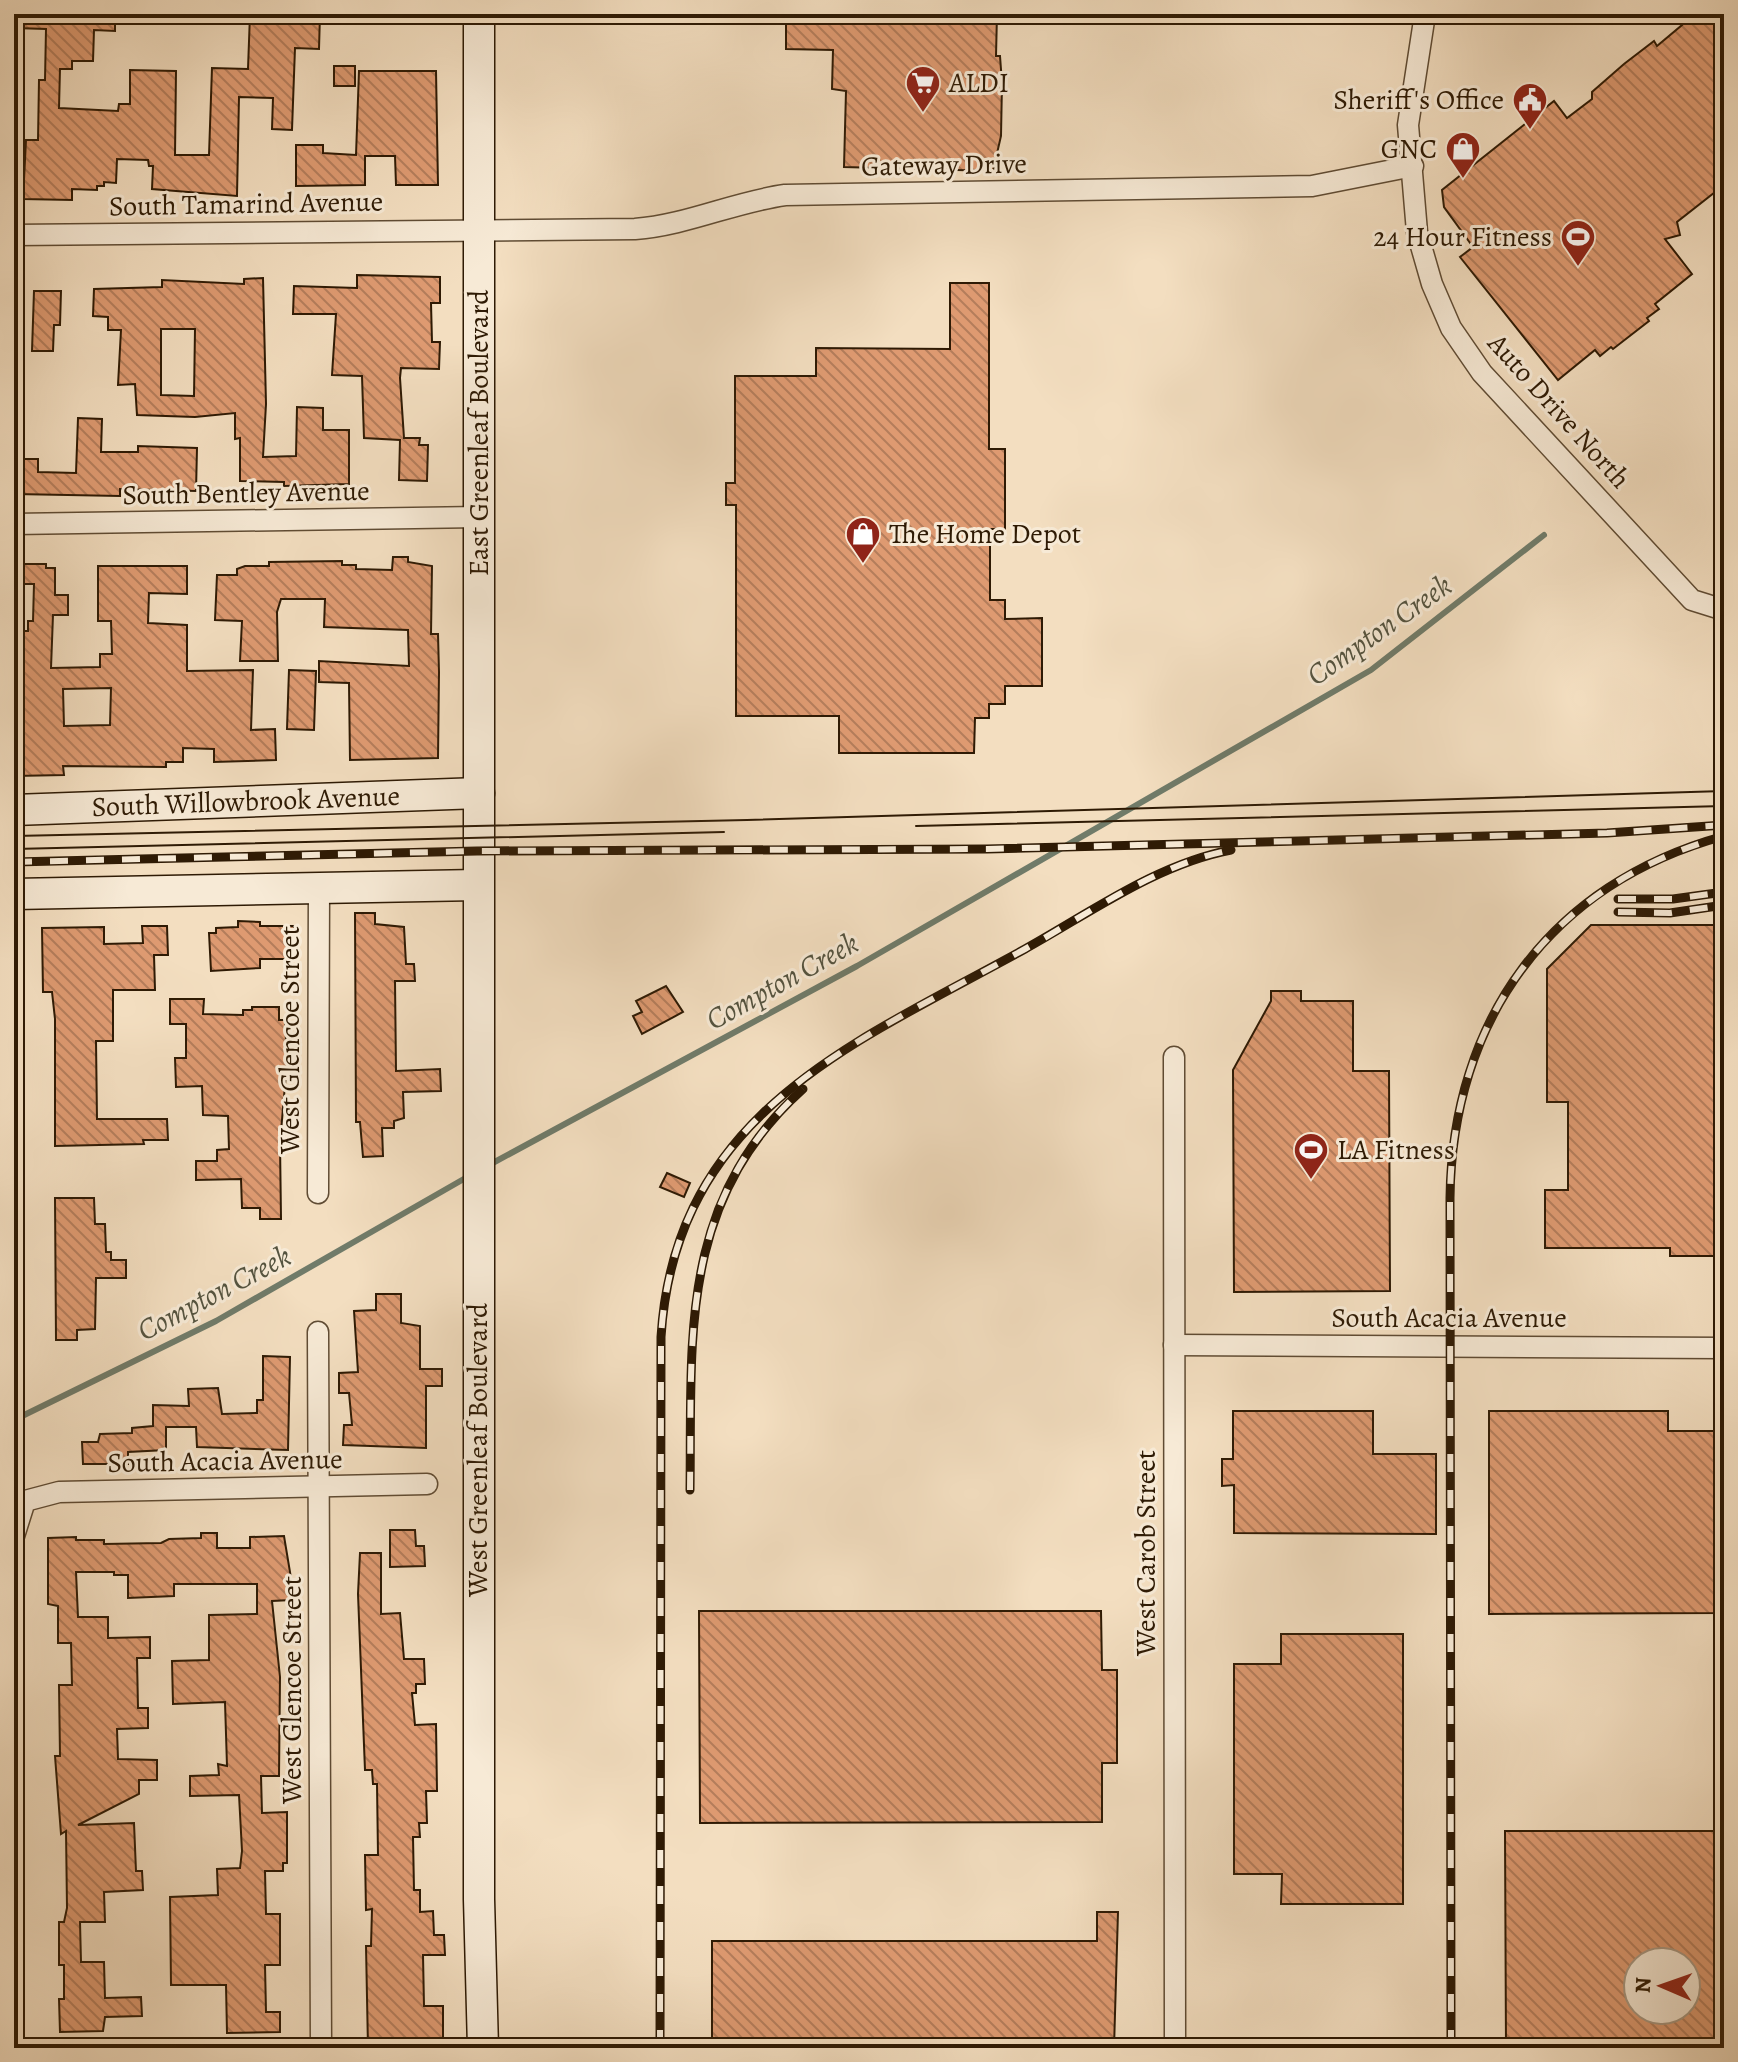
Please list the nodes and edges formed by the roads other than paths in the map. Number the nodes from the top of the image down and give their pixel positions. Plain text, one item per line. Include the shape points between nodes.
1 (479, 14) edge
2 (1425, 14) edge
3 (1413, 166) junction
4 (478, 228) junction
5 (14, 235) edge
6 (479, 517) junction
7 (14, 524) edge
8 (1724, 610) edge
9 (479, 793) junction
10 (14, 810) edge
11 (477, 851) joint
12 (477, 885) junction
13 (319, 888) junction
14 (14, 894) edge
15 (1174, 1057) dead end
16 (318, 1193) dead end
17 (318, 1332) dead end
18 (1174, 1345) junction
19 (1724, 1348) edge
20 (427, 1484) dead end
21 (320, 1488) junction
22 (14, 1536) edge
23 (321, 2048) edge
24 (483, 2048) edge
25 (1175, 2048) edge

1 - 4 street, East Greenleaf Boulevard
2 - 3 street, Auto Drive North via 1408,125
3 - 4 street, Gateway Drive via 1312,186 785,195 747,200 663,227
3 - 8 street, Auto Drive North via 1417,232 1432,284 1451,328 1482,373 1692,600
4 - 5 street, South Tamarind Avenue
4 - 6 street, East Greenleaf Boulevard
6 - 7 street, South Bentley Avenue
6 - 9 street, East Greenleaf Boulevard
9 - 10 street, South Willowbrook Avenue
9 - 11 street, East Greenleaf Boulevard
11 - 12 street, West Greenleaf Boulevard
12 - 13 street
12 - 24 street, West Greenleaf Boulevard
13 - 14 street
13 - 16 street, West Glencoe Street
15 - 18 street, West Carob Street
17 - 21 street, West Glencoe Street
18 - 19 street, South Acacia Avenue
18 - 25 street, West Carob Street
20 - 21 street, South Acacia Avenue
21 - 22 street, South Acacia Avenue via 59,1492 25,1501
21 - 23 street, West Glencoe Street

